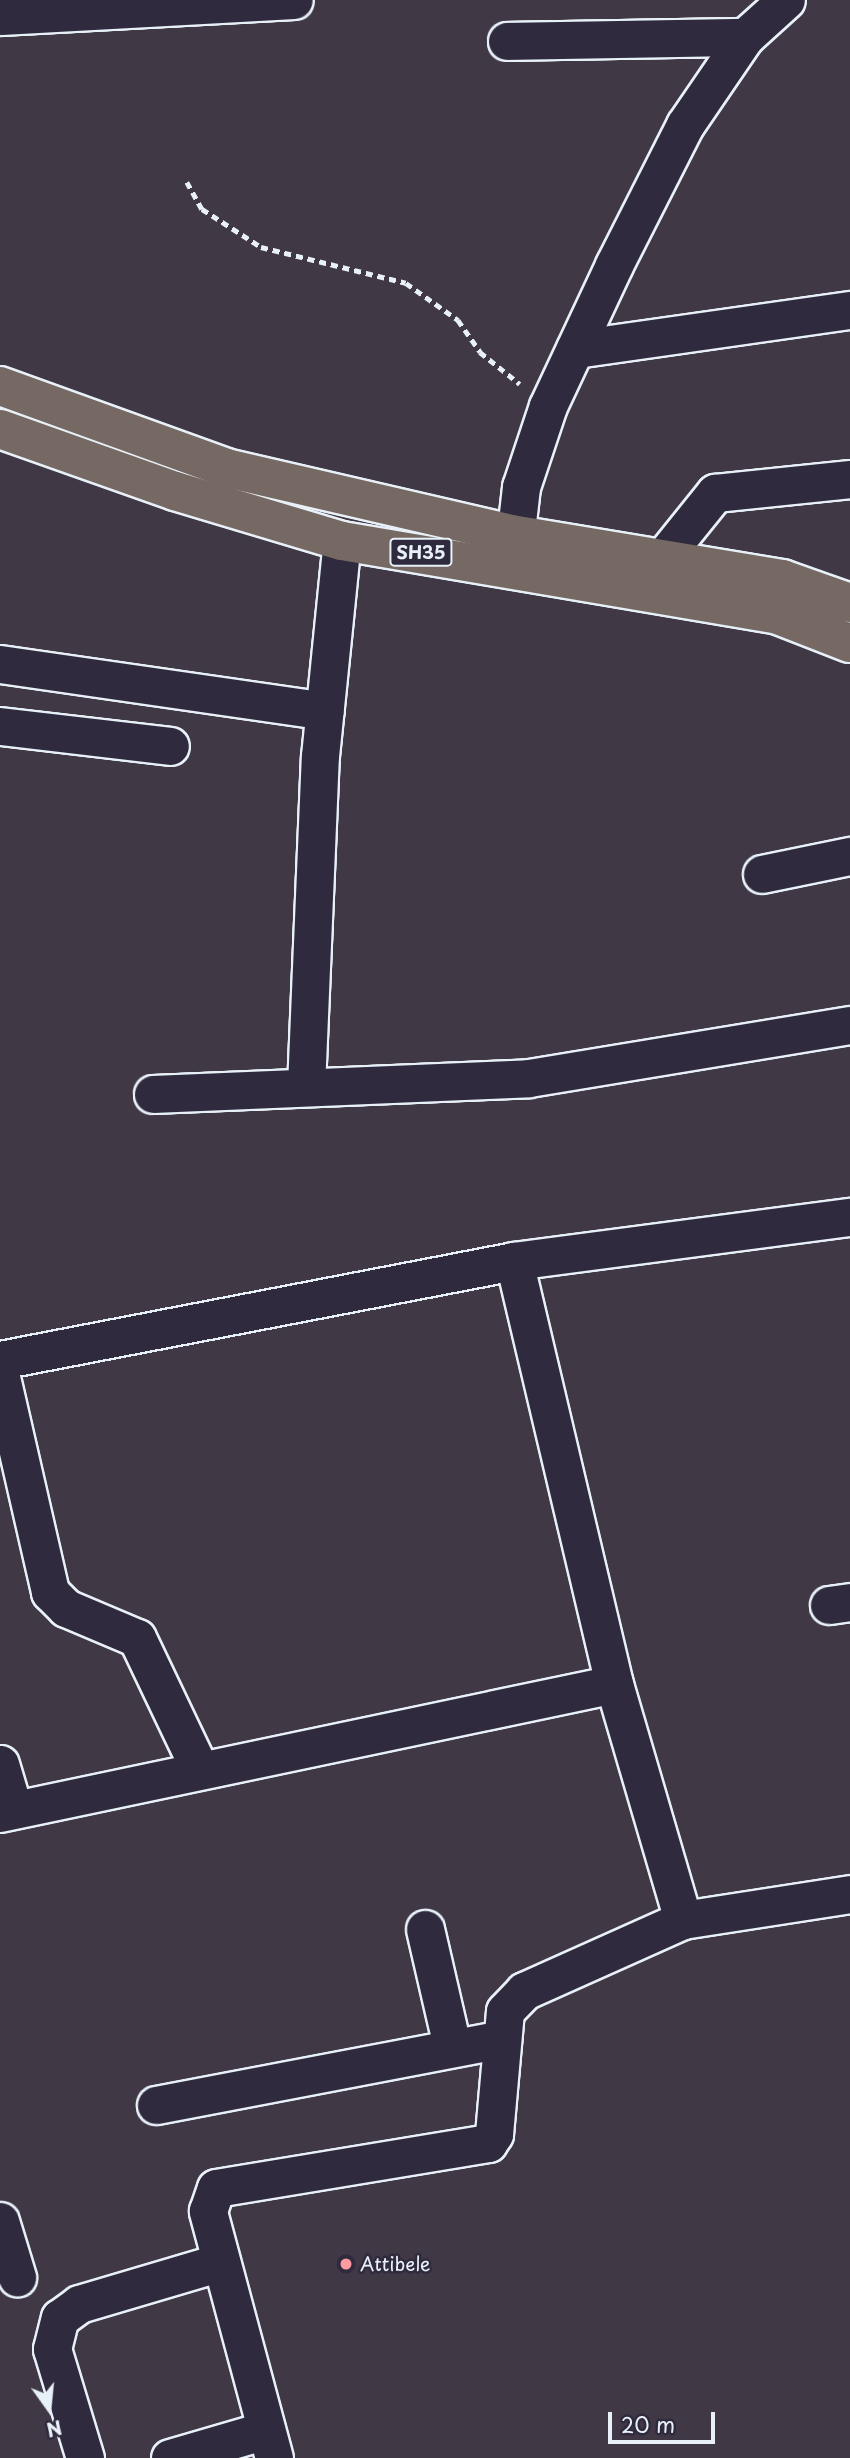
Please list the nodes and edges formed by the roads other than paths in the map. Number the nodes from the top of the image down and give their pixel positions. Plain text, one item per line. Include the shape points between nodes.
1 (294, 0) edge
2 (786, 0) edge
3 (0, 16) edge
4 (745, 37) junction
5 (507, 41) dead end
6 (850, 310) edge
7 (575, 349) junction
8 (0, 386) edge
9 (0, 429) edge
10 (850, 480) edge
11 (342, 541) junction
12 (511, 552) junction
13 (666, 555) junction
14 (850, 603) edge
15 (850, 643) edge
16 (0, 664) edge
17 (325, 711) junction
18 (0, 726) edge
19 (170, 746) dead end
20 (850, 856) edge
21 (762, 874) dead end
22 (850, 1025) edge
23 (306, 1087) junction
24 (153, 1094) dead end
25 (850, 1217) edge
26 (514, 1261) junction
27 (0, 1360) edge
28 (0, 1373) edge
29 (614, 1684) junction
30 (0, 1764) edge
31 (199, 1768) junction
32 (6, 1811) edge
33 (850, 1894) edge
34 (683, 1920) junction
35 (425, 1930) dead end
36 (502, 2039) junction
37 (452, 2046) junction
38 (156, 2105) dead end
39 (0, 2221) edge
40 (221, 2262) junction
41 (17, 2277) dead end
42 (270, 2444) edge
43 (85, 2458) edge
44 (170, 2458) edge

1 - 3 street
2 - 4 street
4 - 5 street
4 - 7 street via 685,125
6 - 7 street
7 - 12 street via 548,406
8 - 12 main road, SH35 via 226,468
9 - 11 main road, SH35 via 175,491
10 - 13 street via 715,492
11 - 12 main road, SH35
11 - 17 street
12 - 13 main road, SH35
12 - 15 main road, SH35 via 778,615
13 - 14 main road, SH35 via 782,579
16 - 17 street
17 - 23 street
18 - 19 street
20 - 21 street
22 - 23 street via 597,1071
23 - 24 street
25 - 26 street
26 - 27 street
26 - 29 street
28 - 31 street via 50,1592 66,1608 137,1638
29 - 31 street
29 - 34 street
30 - 32 street
31 - 32 street
33 - 34 street
34 - 36 street via 524,1991 505,2011
35 - 37 street
36 - 37 street
36 - 40 street via 488,2143 216,2188 208,2211
37 - 38 street
39 - 41 street
40 - 42 street
40 - 43 street via 79,2304 60,2318 52,2349
42 - 44 street

